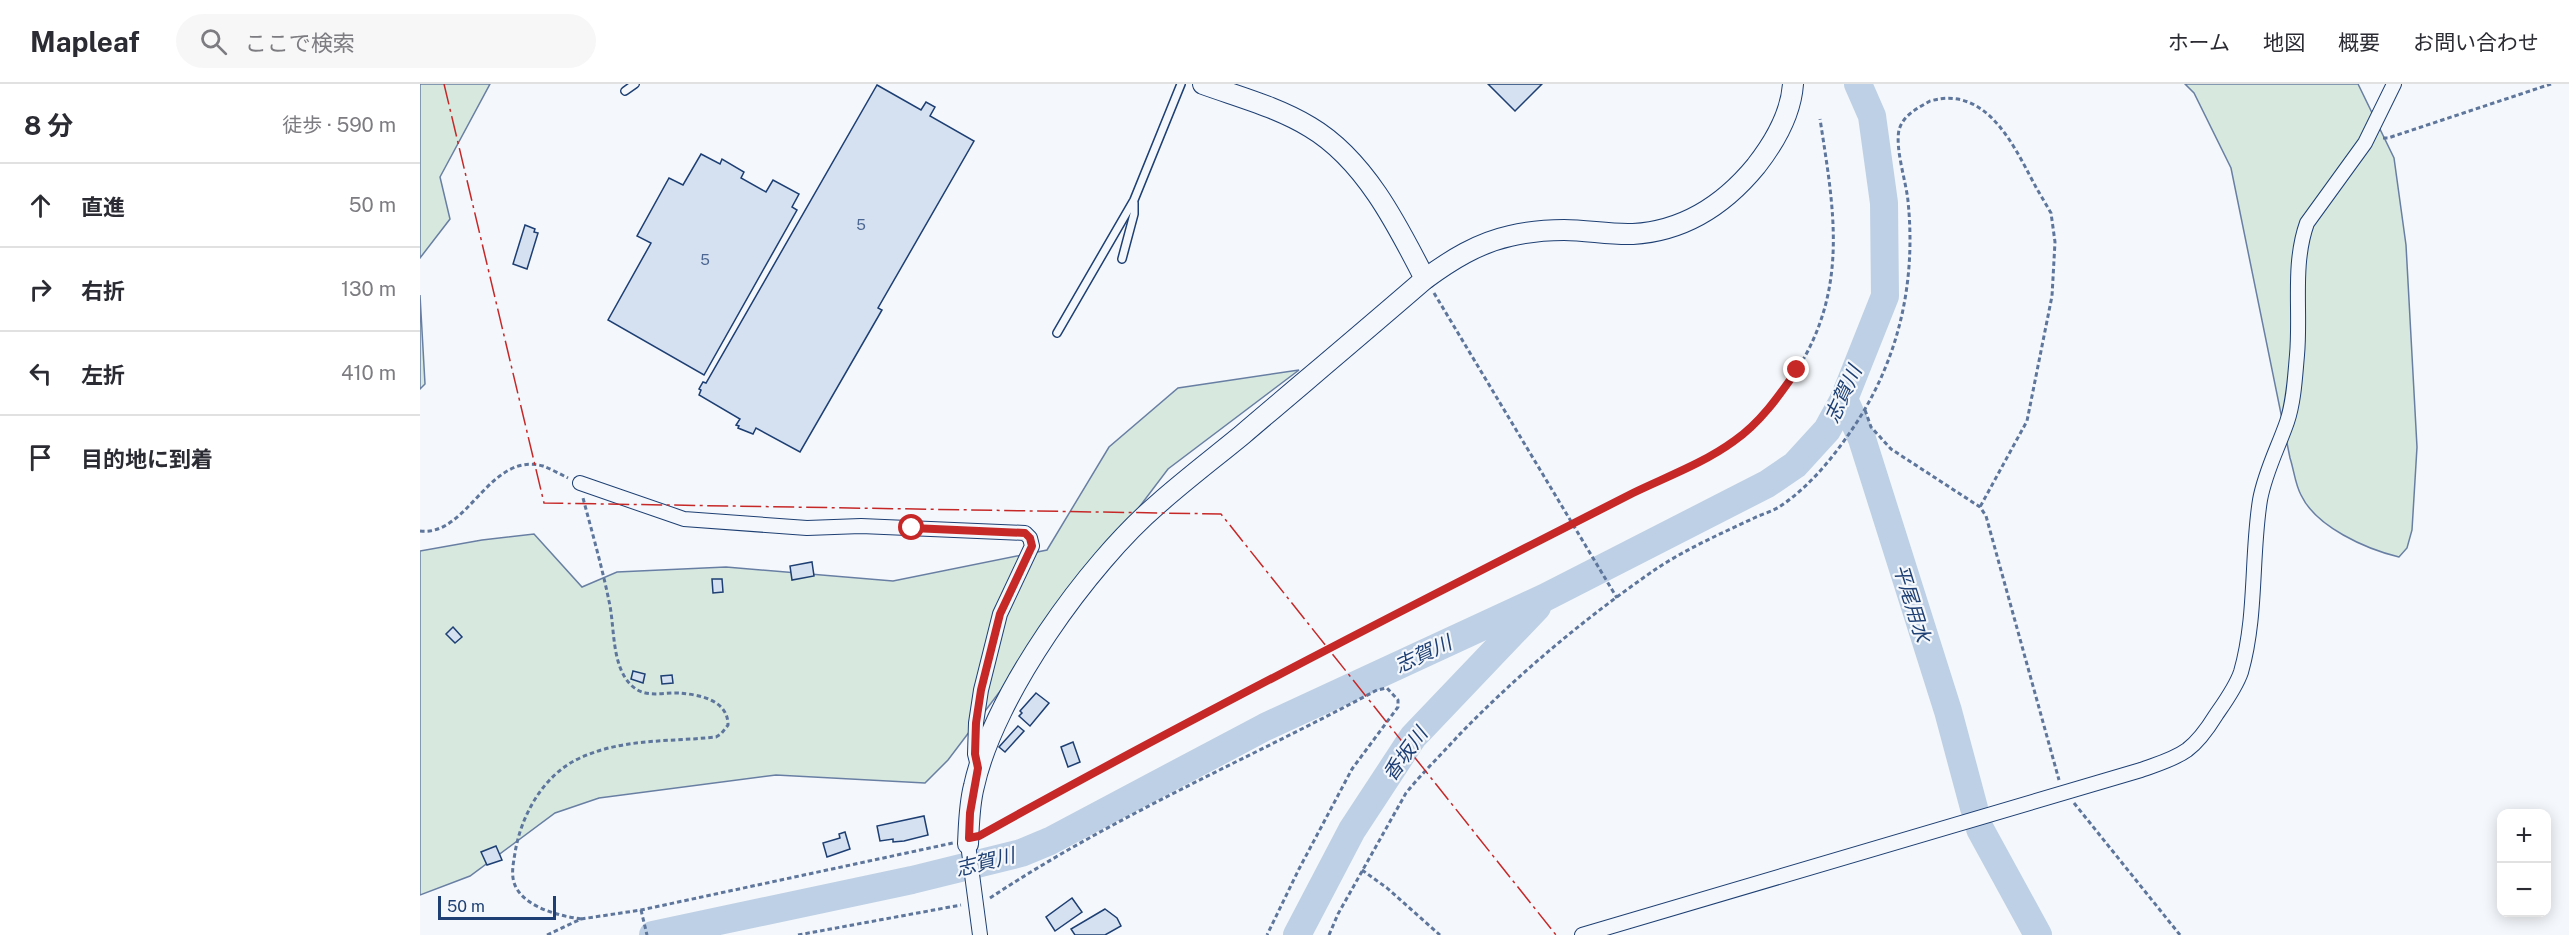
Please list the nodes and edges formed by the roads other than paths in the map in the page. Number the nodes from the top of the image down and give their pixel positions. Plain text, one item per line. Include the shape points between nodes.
1 (636, 84) edge
2 (1181, 84) edge
3 (1203, 84) edge
4 (1793, 84) edge
5 (2394, 84) edge
6 (625, 92) dead end
7 (1134, 200) junction
8 (1122, 260) dead end
9 (1425, 279) junction
10 (1057, 333) dead end
11 (580, 483) road end
12 (978, 768) junction
13 (969, 841) joint
14 (980, 935) edge
15 (1582, 935) edge

1 - 6 lane
2 - 7 lane
3 - 9 street via 1274,109 1324,137 1379,197
4 - 9 street via 1788,110 1763,157 1736,190 1693,220 1632,234 1563,230 1510,236 1455,258
5 - 15 street via 2365,143 2307,223 2302,238 2292,399 2260,499 2247,644 2240,674 2214,719 2189,748 2141,770
7 - 8 lane
7 - 10 lane
9 - 12 street via 1156,505 1118,543 1053,625 1008,700
11 - 12 street via 684,519 807,528 861,526 1025,533 1032,546 1000,614 981,690 976,723
12 - 13 street
13 - 14 street

